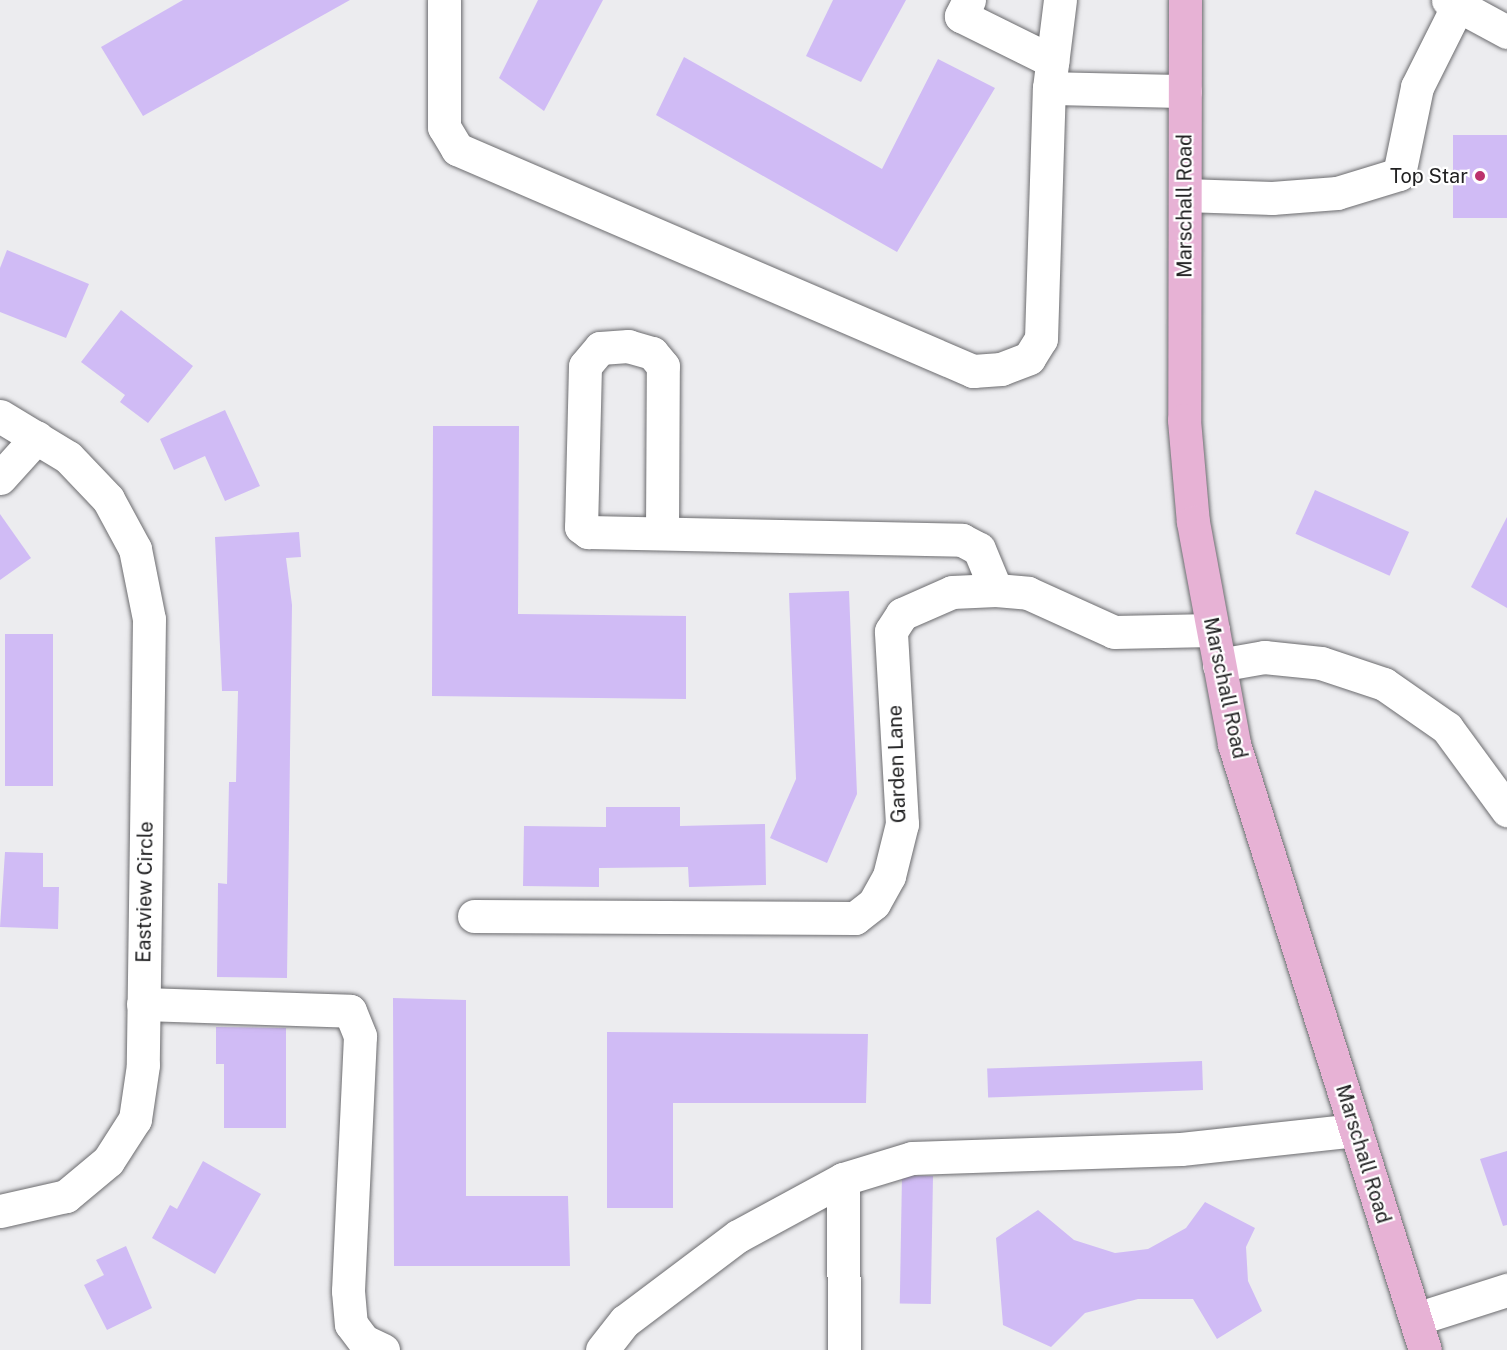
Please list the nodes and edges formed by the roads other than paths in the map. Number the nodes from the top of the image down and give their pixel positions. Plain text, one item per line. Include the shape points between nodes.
1 (444, 0) edge
2 (969, 0) edge
3 (1060, 0) edge
4 (1185, 0) edge
5 (1453, 3) edge
6 (1507, 32) edge
7 (1050, 74) junction
8 (1185, 91) junction
9 (1185, 195) junction
10 (0, 416) edge
11 (37, 437) junction
12 (0, 478) edge
13 (662, 532) junction
14 (996, 590) junction
15 (1213, 630) junction
16 (1219, 665) junction
17 (1507, 810) edge
18 (474, 916) dead end
19 (143, 1004) junction
20 (1356, 1130) junction
21 (843, 1179) junction
22 (0, 1211) edge
23 (1507, 1290) edge
24 (1420, 1335) edge
25 (383, 1350) edge
26 (602, 1350) edge
27 (844, 1350) edge

1 - 7 street via 444,127 457,149 973,371 1002,369 1029,358 1041,339
2 - 7 street via 961,16
3 - 7 street
4 - 8 main road, Marschall Road
5 - 6 street
5 - 9 street via 1417,87 1399,174 1337,193 1272,198
7 - 8 street
8 - 9 main road, Marschall Road
9 - 15 main road, Marschall Road via 1184,420 1193,522
10 - 11 street, Eastview Circle
11 - 12 street
11 - 19 street, Eastview Circle via 68,457 108,500 135,549 149,618
13 - 13 street via 588,532 581,527 585,366 600,348 644,350 663,366
13 - 14 street via 962,540 979,549
14 - 15 street, Garden Lane via 1028,593 1114,632
14 - 18 street, Garden Lane via 952,592 902,614 891,631 902,824 889,876 874,903 855,918
15 - 16 main road, Marschall Road
16 - 17 street via 1264,657 1321,663 1384,684 1447,728
16 - 20 main road, Marschall Road via 1234,744
19 - 22 street, Eastview Circle via 143,1065 135,1119 108,1161 66,1196
19 - 25 street via 350,1011 360,1036 351,1324 363,1341
20 - 21 street via 1181,1149 912,1158
20 - 24 main road, Marschall Road
21 - 26 street via 738,1236 625,1321
21 - 27 street
23 - 24 street

